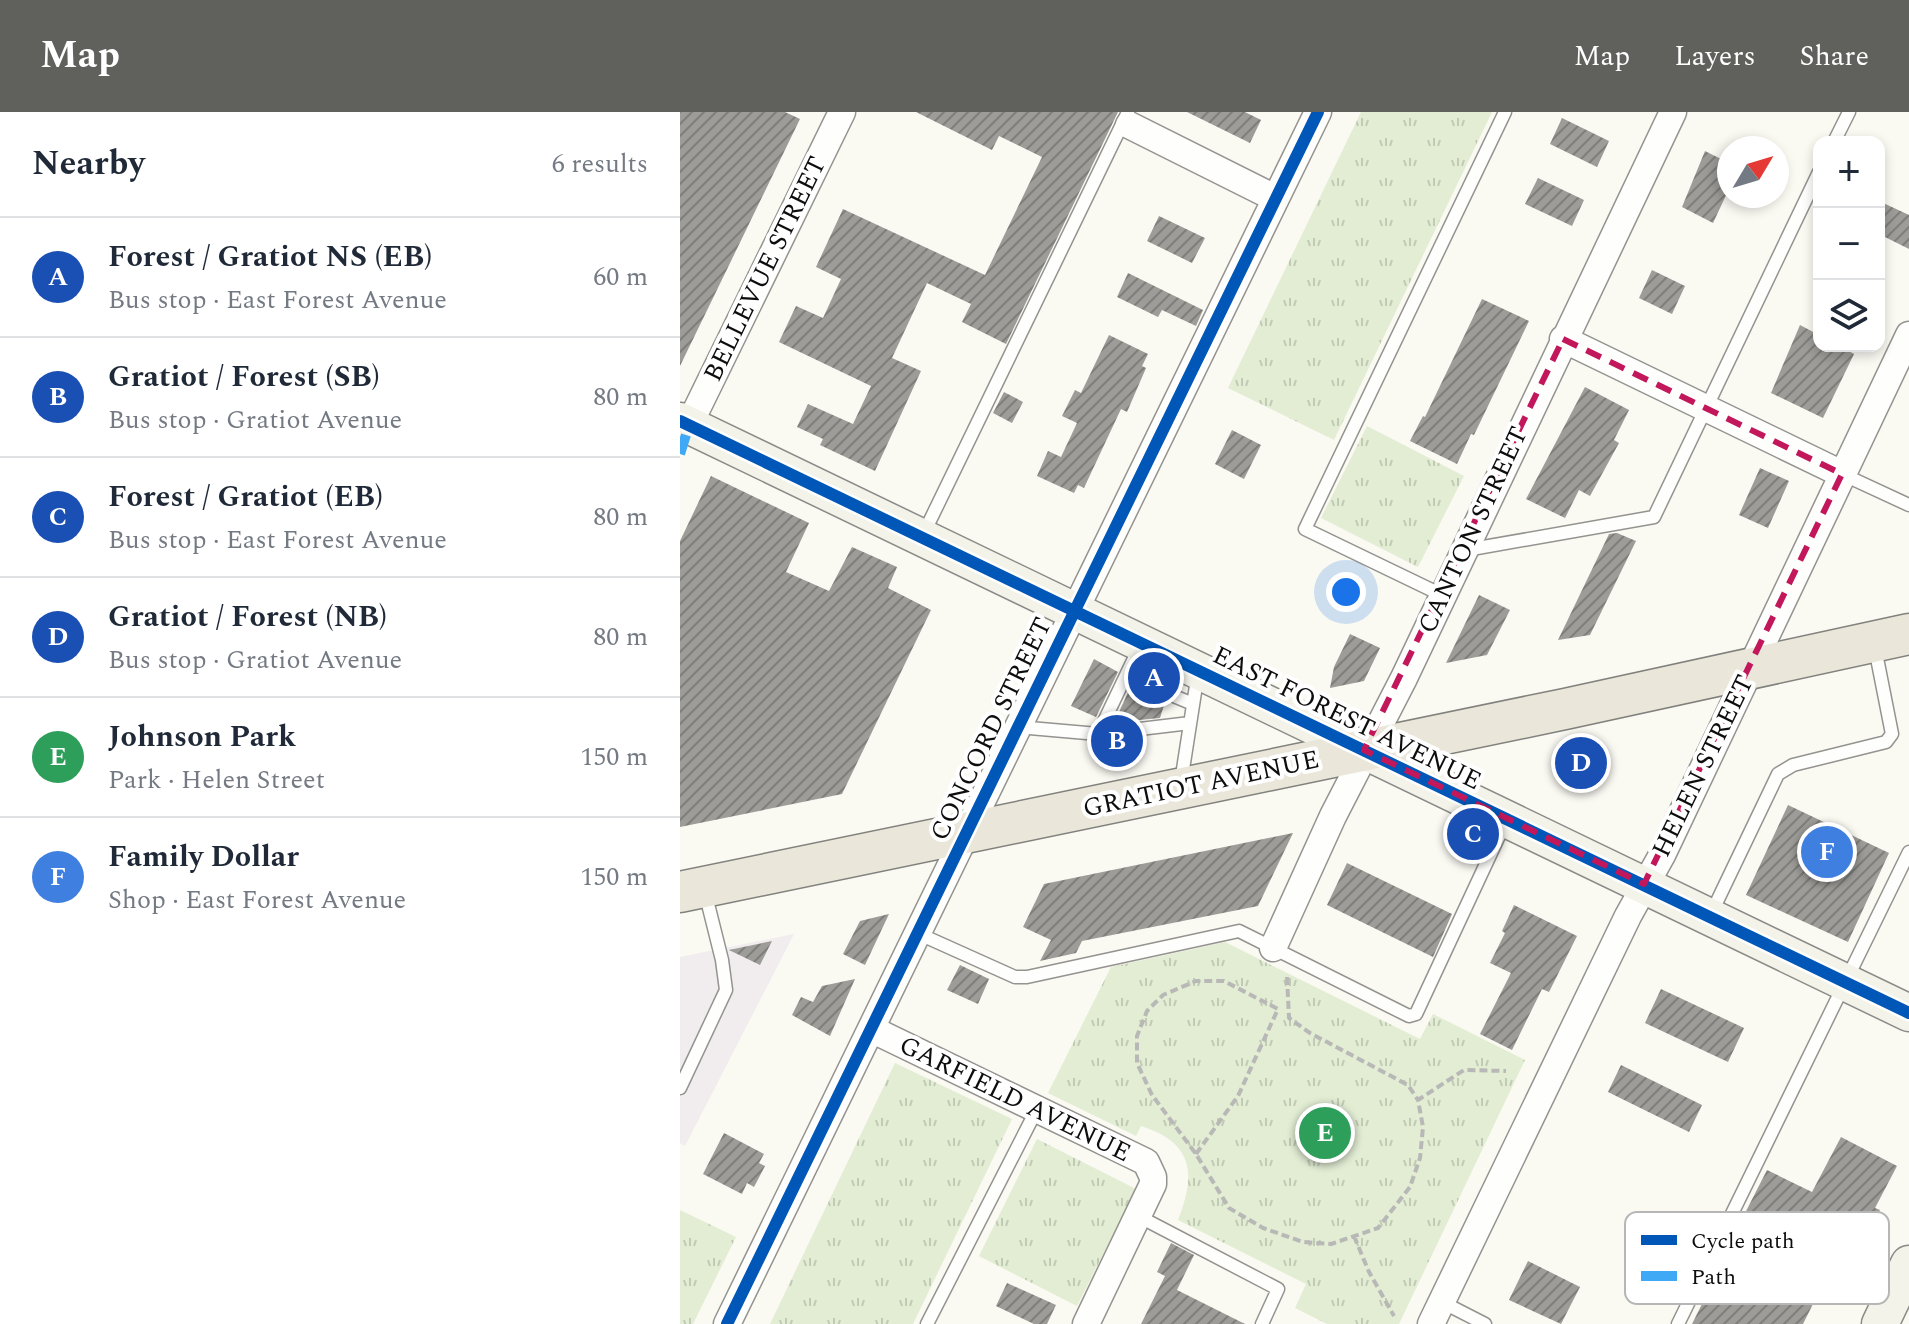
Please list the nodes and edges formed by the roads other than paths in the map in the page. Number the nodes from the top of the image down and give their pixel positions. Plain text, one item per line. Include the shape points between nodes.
1 (842, 112) edge
2 (1318, 112) edge
3 (1505, 112) edge
4 (1673, 112) edge
5 (1849, 112) edge
6 (1129, 119) edge
7 (1837, 136) edge
8 (1813, 184) edge
9 (1275, 198) junction
10 (1909, 335) edge
11 (1563, 339) junction
12 (1704, 407) junction
13 (684, 423) edge
14 (1842, 474) junction
15 (1909, 505) edge
16 (922, 538) junction
17 (1463, 550) junction
18 (1442, 595) junction
19 (1073, 610) junction
20 (1891, 638) edge
21 (1142, 643) junction
22 (1751, 667) junction
23 (1126, 676) junction
24 (1195, 687) junction
25 (1190, 723) junction
26 (1017, 727) junction
27 (1098, 734) junction
28 (1364, 750) junction
29 (1180, 788) junction
30 (1507, 819) junction
31 (966, 832) junction
32 (1909, 852) edge
33 (1644, 884) junction
34 (692, 889) edge
35 (1710, 917) junction
36 (917, 933) junction
37 (1273, 948) junction
38 (1844, 982) junction
39 (1909, 1013) edge
40 (871, 1029) junction
41 (680, 1088) edge
42 (1037, 1109) junction
43 (1732, 1212) edge
44 (1138, 1216) junction
45 (1909, 1264) edge
46 (1688, 1304) edge
47 (1436, 1313) edge
48 (727, 1324) edge
49 (927, 1324) edge
50 (1086, 1324) edge
51 (1262, 1324) edge
52 (1485, 1324) edge
53 (1678, 1324) edge
54 (1880, 1324) edge

1 - 13 street, BELLEVUE STREET
2 - 9 street, CONCORD STREET
3 - 18 lane via 1305,529
4 - 11 street, CANTON STREET
5 - 7 lane
6 - 9 street
6 - 16 lane
8 - 12 lane
9 - 19 street, CONCORD STREET
10 - 14 street, HELEN STREET
11 - 12 street
11 - 17 street, CANTON STREET
12 - 14 street
12 - 17 lane via 1654,517
13 - 16 main road, EAST FOREST AVENUE
14 - 15 lane
14 - 22 street, HELEN STREET
16 - 19 main road, EAST FOREST AVENUE
17 - 18 street, CANTON STREET
18 - 28 street, CANTON STREET
19 - 21 main road, EAST FOREST AVENUE
19 - 26 street, CONCORD STREET
20 - 22 main road, GRATIOT AVENUE
20 - 35 lane via 1892,734 1886,742 1793,765 1778,774
21 - 23 lane
21 - 24 main road, EAST FOREST AVENUE
22 - 28 main road, GRATIOT AVENUE
22 - 33 street, HELEN STREET
23 - 24 lane
23 - 27 lane
24 - 25 lane
24 - 28 main road, EAST FOREST AVENUE
25 - 27 lane
25 - 29 lane
26 - 27 lane
26 - 31 street, CONCORD STREET
28 - 29 main road, GRATIOT AVENUE
28 - 30 main road, EAST FOREST AVENUE
28 - 37 street, CANTON STREET
29 - 31 main road, GRATIOT AVENUE
30 - 33 main road, EAST FOREST AVENUE
30 - 37 lane via 1416,1014 1409,1016
31 - 34 main road, GRATIOT AVENUE
31 - 36 street, CONCORD STREET
32 - 38 lane
33 - 35 main road, EAST FOREST AVENUE
33 - 47 street, HELEN STREET
34 - 41 lane via 722,960 726,990
35 - 38 main road, EAST FOREST AVENUE
36 - 37 lane via 1015,977 1239,931
36 - 40 street, CONCORD STREET
38 - 39 main road, EAST FOREST AVENUE
38 - 43 lane
40 - 42 street, GARFIELD AVENUE
40 - 48 street, CONCORD STREET
42 - 44 street, GARFIELD AVENUE via 1146,1162 1153,1184
42 - 49 lane
44 - 50 street
44 - 51 lane via 1278,1289
45 - 54 main road
46 - 53 lane
47 - 52 lane

